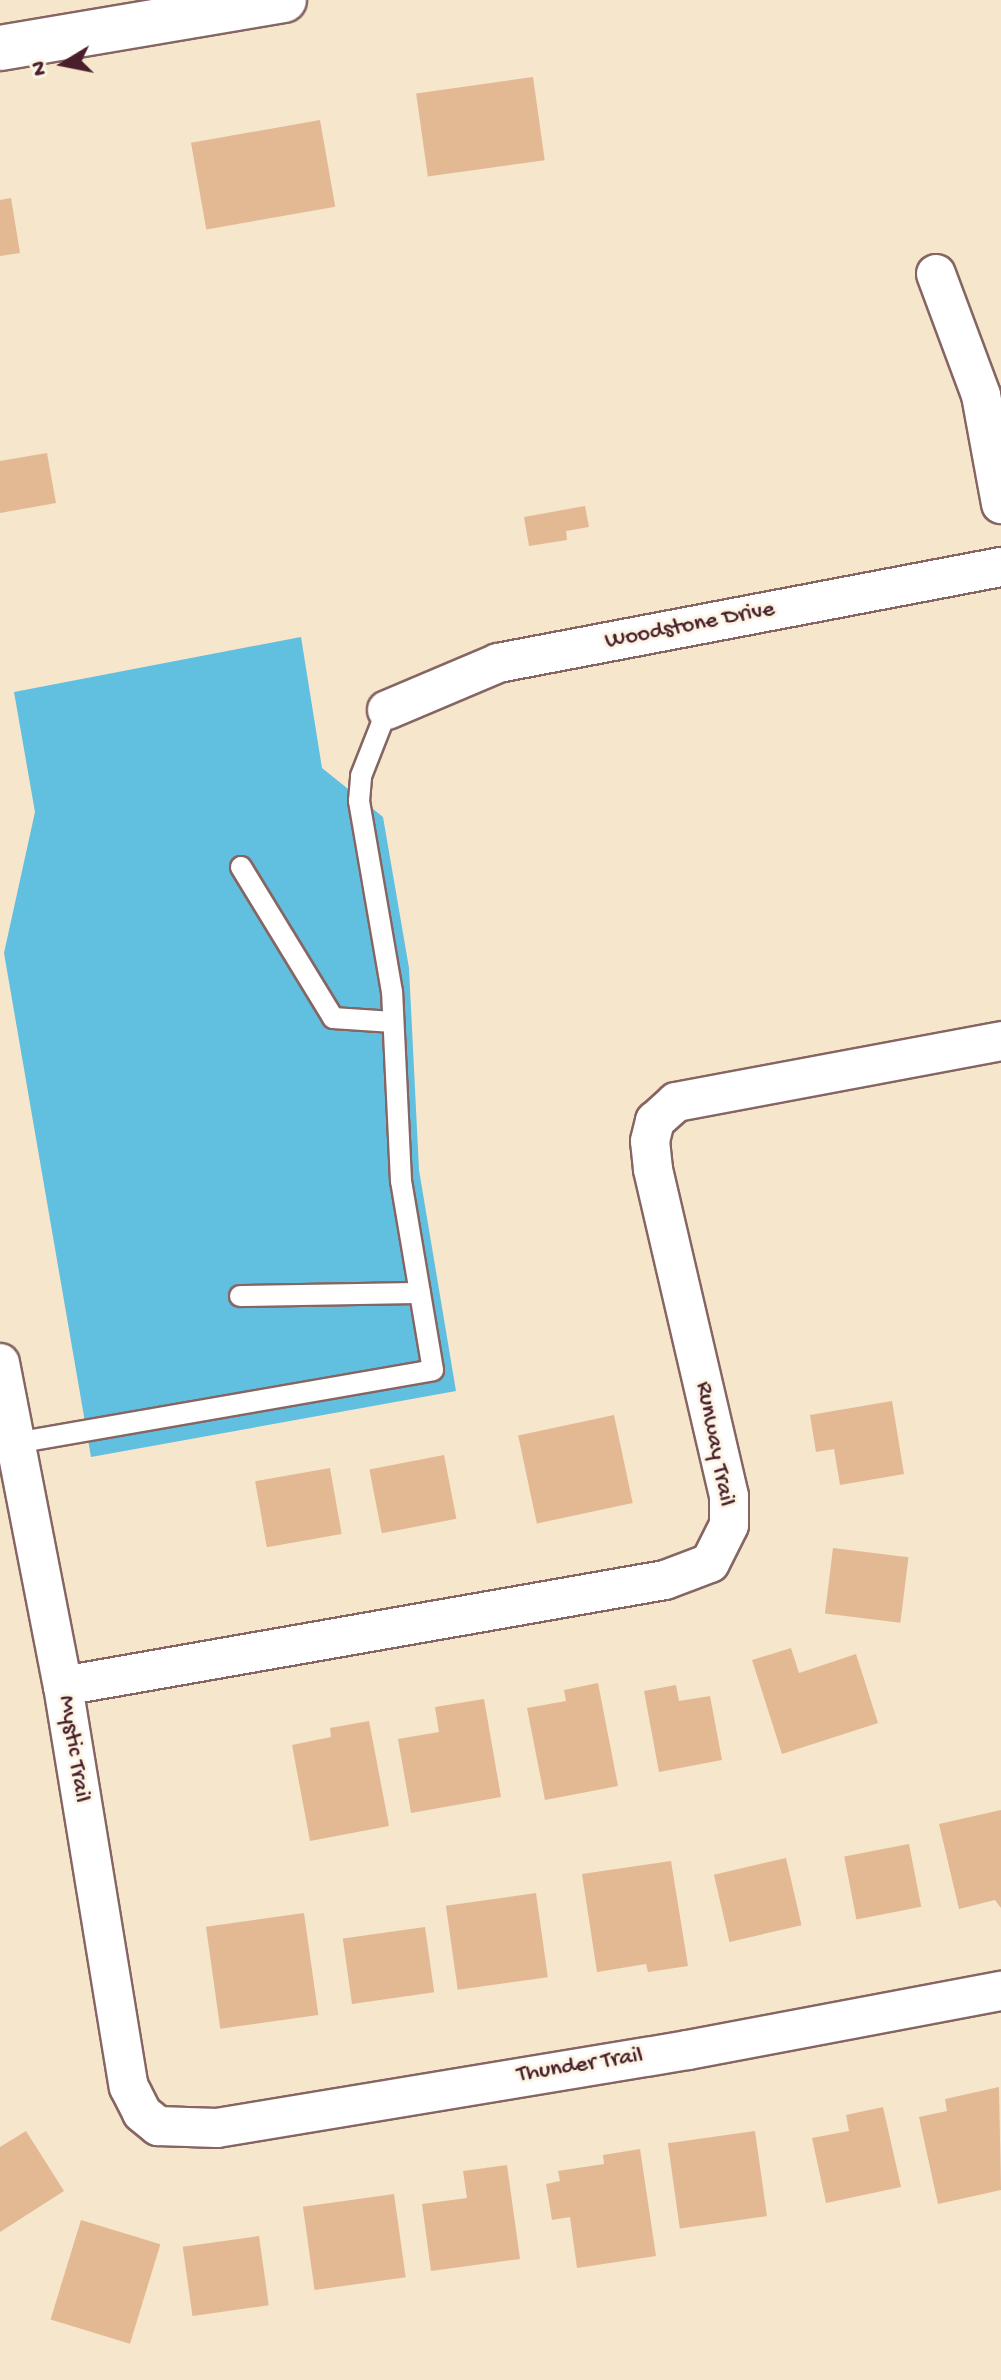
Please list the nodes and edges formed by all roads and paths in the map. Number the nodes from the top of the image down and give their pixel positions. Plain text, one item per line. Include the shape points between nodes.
1 (284, 0) edge
2 (0, 48) edge
3 (936, 274) dead end
4 (1001, 504) edge
5 (1001, 567) edge
6 (387, 710) joint
7 (241, 867) dead end
8 (393, 1022) junction
9 (1001, 1041) edge
10 (420, 1293) junction
11 (240, 1296) dead end
12 (0, 1363) edge
13 (9, 1432) edge
14 (63, 1686) junction
15 (1001, 1991) edge
16 (158, 2126) joint

1 - 2 street
3 - 4 street via 981,395
5 - 6 street, Woodstone Drive via 498,663
6 - 8 lane via 361,776 359,801
7 - 8 lane via 333,1018
8 - 10 lane via 401,1181
9 - 14 street, Runway Trail via 676,1102 655,1121 650,1141 653,1169 729,1496 729,1525 710,1563 665,1580
10 - 11 lane
10 - 13 lane via 433,1370
12 - 13 street, Mystic Trail
13 - 14 street, Mystic Trail
14 - 16 street, Mystic Trail via 129,2087 142,2113
15 - 16 street, Thunder Trail via 719,2045 217,2128

